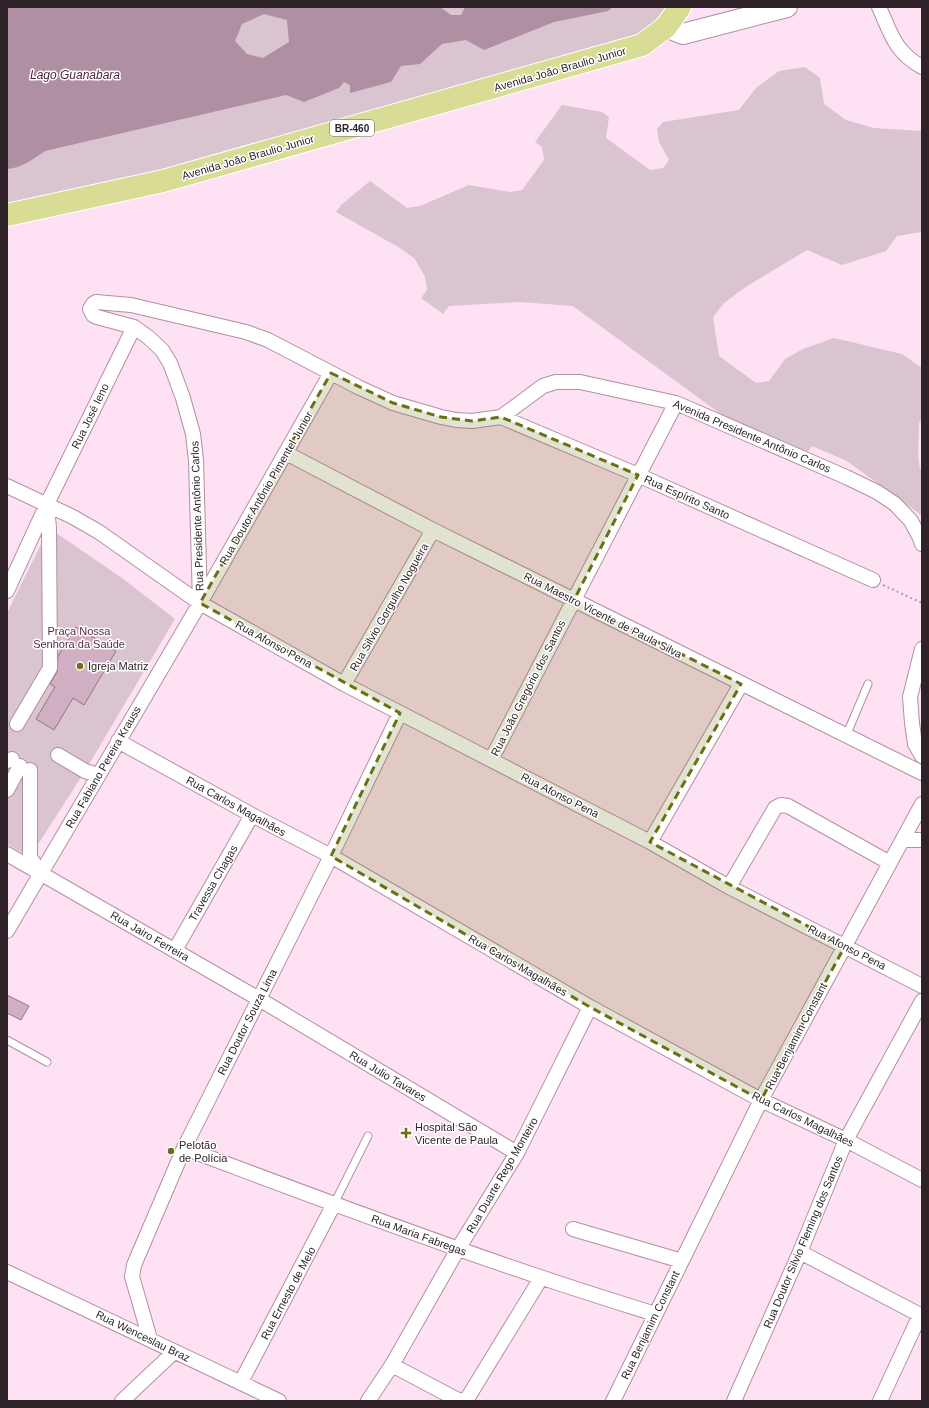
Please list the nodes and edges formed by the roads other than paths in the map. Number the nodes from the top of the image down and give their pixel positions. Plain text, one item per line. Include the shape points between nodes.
1 (680, 7) edge
2 (787, 7) edge
3 (879, 7) edge
4 (666, 27) junction
5 (922, 67) edge
6 (7, 215) edge
7 (91, 312) joint
8 (134, 327) junction
9 (331, 373) junction
10 (676, 402) junction
11 (501, 417) junction
12 (286, 453) junction
13 (638, 475) junction
14 (7, 486) edge
15 (47, 504) junction
16 (433, 530) junction
17 (922, 544) edge
18 (873, 580) road end
19 (7, 591) edge
20 (574, 600) junction
21 (200, 603) junction
22 (922, 649) edge
23 (344, 684) junction
24 (742, 684) junction
25 (868, 684) dead end
26 (400, 713) junction
27 (12, 726) edge
28 (846, 736) junction
29 (118, 741) junction
30 (58, 755) dead end
31 (922, 756) edge
32 (491, 760) junction
33 (17, 764) edge
34 (922, 773) edge
35 (98, 775) junction
36 (7, 790) edge
37 (922, 804) edge
38 (252, 815) junction
39 (903, 840) junction
40 (922, 840) edge
41 (650, 842) junction
42 (7, 854) edge
43 (330, 856) junction
44 (890, 863) junction
45 (41, 873) junction
46 (729, 887) junction
47 (7, 931) edge
48 (845, 946) junction
49 (175, 950) junction
50 (922, 986) edge
51 (259, 999) junction
52 (922, 1001) edge
53 (590, 1007) junction
54 (7, 1040) edge
55 (47, 1062) dead end
56 (761, 1100) junction
57 (368, 1136) dead end
58 (846, 1140) junction
59 (184, 1148) junction
60 (517, 1153) junction
61 (922, 1180) edge
62 (334, 1204) junction
63 (573, 1229) dead end
64 (458, 1249) junction
65 (800, 1252) junction
66 (682, 1261) junction
67 (7, 1272) edge
68 (541, 1278) junction
69 (655, 1314) junction
70 (921, 1316) edge
71 (150, 1339) junction
72 (174, 1352) junction
73 (392, 1365) junction
74 (241, 1382) junction
75 (122, 1401) edge
76 (279, 1401) edge
77 (368, 1401) edge
78 (613, 1401) edge
79 (734, 1401) edge
80 (880, 1401) edge

1 - 4 main road, Avenida João Braulio Junior / BR-460
2 - 4 street via 683,34
3 - 5 street via 896,45
4 - 6 main road, Avenida João Braulio Junior / BR-460 via 642,45 627,50 164,181
7 - 8 street, Rua Presidente Antônio Carlos via 96,317
7 - 9 street, Avenida Presidente Antônio Carlos via 90,308 96,302 115,303 227,327 268,340
8 - 15 street, Rua José Ieno
8 - 21 street, Rua Presidente Antônio Carlos via 162,350 170,363 193,434
9 - 11 street, Avenida Presidente Antônio Carlos via 394,403 441,418 472,421
9 - 12 street, Rua Doutor Antônio Pimentel Junior
10 - 11 street, Avenida Presidente Antônio Carlos via 580,382 556,382 543,386
10 - 13 street, Rua João Gregório dos Santos
10 - 17 street, Avenida Presidente Antônio Carlos via 877,492 895,504 911,521
11 - 13 street, Rua Espírito Santo
12 - 16 street, Rua Maestro Vicente de Paula Silva
12 - 21 street, Rua Doutor Antônio Pimentel Junior
13 - 18 street, Rua Espírito Santo
13 - 20 street, Rua João Gregório dos Santos
14 - 15 street
15 - 19 street
15 - 21 street via 99,532
15 - 27 street via 50,668
16 - 20 street, Rua Maestro Vicente de Paula Silva
16 - 23 street, Rua Silvio Gorgulho Nogueira
20 - 24 street, Rua Maestro Vicente de Paula Silva
20 - 32 street, Rua João Gregório dos Santos
21 - 23 street, Rua Afonso Pena
21 - 29 street, Rua Fabiano Pereira Krauss
22 - 31 street via 910,697 915,744
23 - 26 street, Rua Afonso Pena
24 - 28 street, Rua Maestro Vicente de Paula Silva
24 - 41 street
25 - 28 lane
26 - 32 street, Rua Afonso Pena
26 - 43 street, Rua Doutor Souza Lima
28 - 34 street, Rua Maestro Vicente de Paula Silva
29 - 35 street, Rua Fabiano Pereira Krauss
29 - 38 street, Rua Carlos Magalhães
30 - 35 street via 85,771
32 - 41 street, Rua Afonso Pena
33 - 36 street
33 - 45 street via 30,857
35 - 45 street, Rua Fabiano Pereira Krauss
37 - 39 street, Rua Benjamim Constant
38 - 43 street, Rua Carlos Magalhães
38 - 49 street, Travessa Chagas
39 - 40 street
39 - 44 street, Rua Benjamim Constant
41 - 46 street, Rua Afonso Pena
42 - 45 street
43 - 51 street, Rua Doutor Souza Lima
43 - 53 street, Rua Carlos Magalhães
44 - 46 street via 788,806 781,805 775,808
44 - 48 street, Rua Benjamim Constant
45 - 47 street, Rua Fabiano Pereira Krauss
45 - 49 street, Rua Jairo Ferreira
46 - 48 street, Rua Afonso Pena
48 - 50 street, Rua Afonso Pena
48 - 56 street, Rua Benjamim Constant
49 - 51 street, Rua Jairo Ferreira
51 - 59 street, Rua Doutor Souza Lima
51 - 60 street, Rua Julio Tavares
52 - 58 street, Rua Doutor Silvio Fleming dos Santos
53 - 56 street, Rua Carlos Magalhães
53 - 60 street, Rua Duarte Rego Monteiro
54 - 55 lane
56 - 58 street, Rua Carlos Magalhães
56 - 66 street, Rua Benjamim Constant
57 - 62 lane
58 - 61 street, Rua Carlos Magalhães
58 - 65 street, Rua Doutor Silvio Fleming dos Santos
59 - 62 street, Rua Maria Fabregas
59 - 71 street, Rua Doutor Souza Lima via 132,1270
60 - 64 street, Rua Duarte Rego Monteiro
62 - 64 street, Rua Maria Fabregas
62 - 74 street, Rua Ernesto de Melo
63 - 66 street
64 - 68 street, Rua Maria Fabregas
64 - 73 street, Rua Duarte Rego Monteiro
65 - 70 street
65 - 79 street, Rua Doutor Silvio Fleming dos Santos
66 - 69 street, Rua Benjamim Constant
67 - 71 street, Rua Wenceslau Braz
68 - 69 street, Rua Maria Fabregas
68 - 73 street via 464,1401 456,1400
69 - 78 street, Rua Benjamim Constant
70 - 80 street
71 - 72 street, Rua Wenceslau Braz
72 - 74 street, Rua Wenceslau Braz
72 - 75 street
73 - 77 street, Rua Duarte Rego Monteiro
74 - 76 street, Rua Wenceslau Braz

